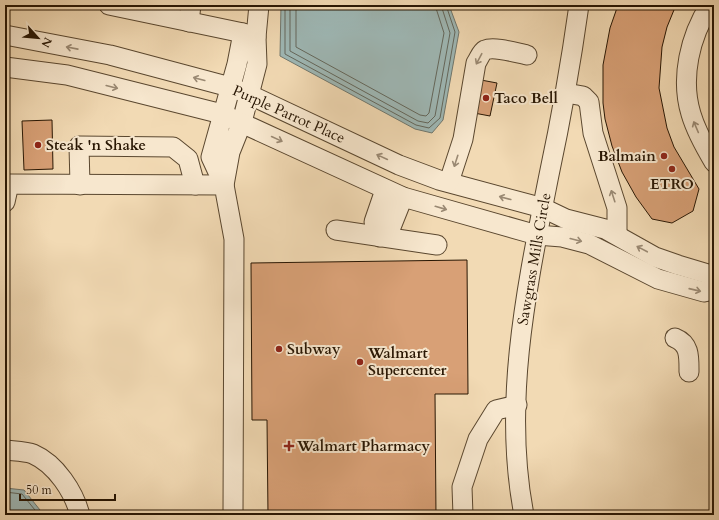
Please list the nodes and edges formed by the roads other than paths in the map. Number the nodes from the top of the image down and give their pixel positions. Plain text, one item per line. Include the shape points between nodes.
1 (109, 5) edge
2 (259, 5) edge
3 (579, 5) edge
4 (710, 5) edge
5 (148, 9) edge
6 (190, 13) edge
7 (5, 35) edge
8 (249, 35) junction
9 (527, 55) dead end
10 (5, 67) edge
11 (230, 88) junction
12 (566, 93) junction
13 (248, 94) junction
14 (222, 114) junction
15 (242, 122) junction
16 (714, 162) edge
17 (449, 182) junction
18 (80, 184) junction
19 (195, 185) junction
20 (224, 185) junction
21 (385, 190) junction
22 (403, 197) junction
23 (5, 202) edge
24 (543, 208) junction
25 (336, 230) dead end
26 (617, 234) junction
27 (537, 235) junction
28 (380, 237) junction
29 (437, 245) dead end
30 (714, 278) edge
31 (714, 290) edge
32 (675, 338) dead end
33 (689, 372) dead end
34 (517, 404) junction
35 (5, 450) edge
36 (80, 515) edge
37 (233, 515) edge
38 (463, 515) edge
39 (524, 515) edge

1 - 5 street
2 - 8 street
3 - 12 street, Sawgrass Mills Circle
16 -> 4 street via 691,114 686,72 696,31
5 - 6 street
6 - 8 street
11 -> 7 street, Purple Parrot Place via 110,55
8 - 11 street
8 - 13 street via 257,64
9 -> 17 street via 494,49 481,54 476,63 463,139
10 -> 14 street, Purple Parrot Place via 67,75
11 - 13 street, Purple Parrot Place
11 - 14 street
12 - 24 street, Sawgrass Mills Circle
26 -> 12 street via 617,208 593,133 588,102 583,96
13 - 15 street
17 -> 13 street, Purple Parrot Place via 399,165
14 - 15 street, Purple Parrot Place
14 - 20 street via 211,157
15 - 20 street via 230,152
15 -> 21 street, Purple Parrot Place
24 -> 17 street, Purple Parrot Place
18 - 19 street
18 - 19 street via 79,146 95,146 173,147 188,159
18 - 23 street via 10,184
19 - 20 street
20 - 37 street via 234,239
21 - 22 street, Purple Parrot Place
21 - 28 street via 374,222
22 -> 27 street, Purple Parrot Place
22 - 28 street via 391,227
24 - 26 street, Purple Parrot Place
24 - 27 street, Sawgrass Mills Circle
25 - 28 street
30 -> 26 street, Purple Parrot Place via 656,257
27 -> 31 street, Purple Parrot Place via 562,237 589,244 658,278 704,292
27 - 34 street, Sawgrass Mills Circle via 520,331
28 - 29 street
32 - 33 street via 687,348
34 - 38 street via 496,410 478,439 462,487
34 - 39 street, Sawgrass Mills Circle via 516,444
35 - 36 street via 33,454 56,470 76,502

